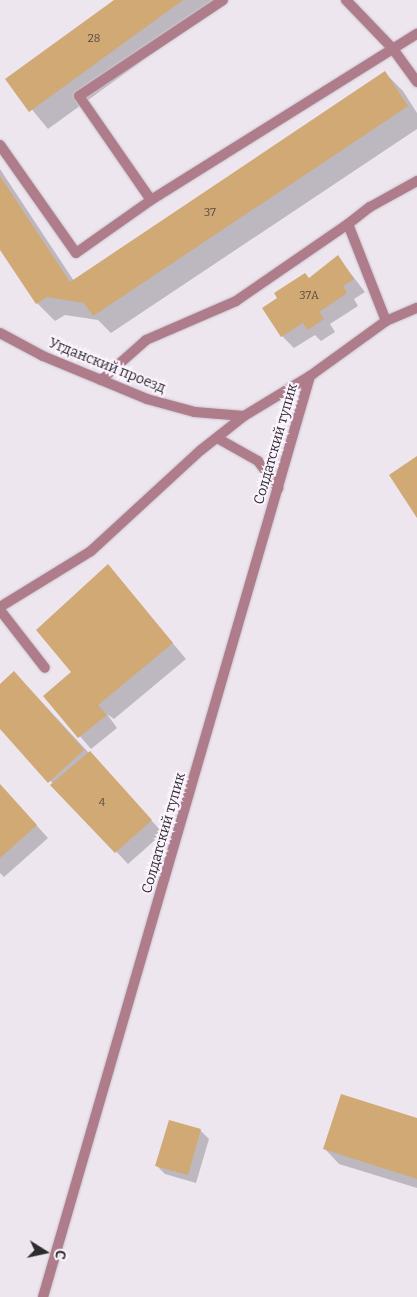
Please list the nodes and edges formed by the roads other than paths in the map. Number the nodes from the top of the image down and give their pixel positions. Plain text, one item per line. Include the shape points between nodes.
1 (223, 0) edge
2 (346, 0) edge
3 (417, 34) edge
4 (392, 49) junction
5 (417, 82) edge
6 (0, 146) edge
7 (417, 181) edge
8 (151, 200) junction
9 (348, 224) junction
10 (417, 308) edge
11 (386, 321) junction
12 (0, 333) edge
13 (310, 376) junction
14 (102, 380) junction
15 (244, 416) junction
16 (217, 438) junction
17 (278, 488) junction
18 (0, 609) edge
19 (46, 668) dead end
20 (43, 1297) edge

1 - 8 street via 80,96
2 - 4 street
3 - 4 street
4 - 5 street
4 - 8 street
6 - 8 street via 76,253
7 - 9 street via 370,207
9 - 11 street
9 - 14 street via 236,301 146,340
10 - 11 street
11 - 13 street
12 - 14 street, Угданский проезд via 43,356
13 - 15 street
13 - 17 street, Солдатский тупик
14 - 15 street, Угданский проезд via 147,399 195,412
15 - 16 street
16 - 17 street via 258,461
16 - 18 street via 91,551
17 - 20 street, Солдатский тупик
18 - 19 street

